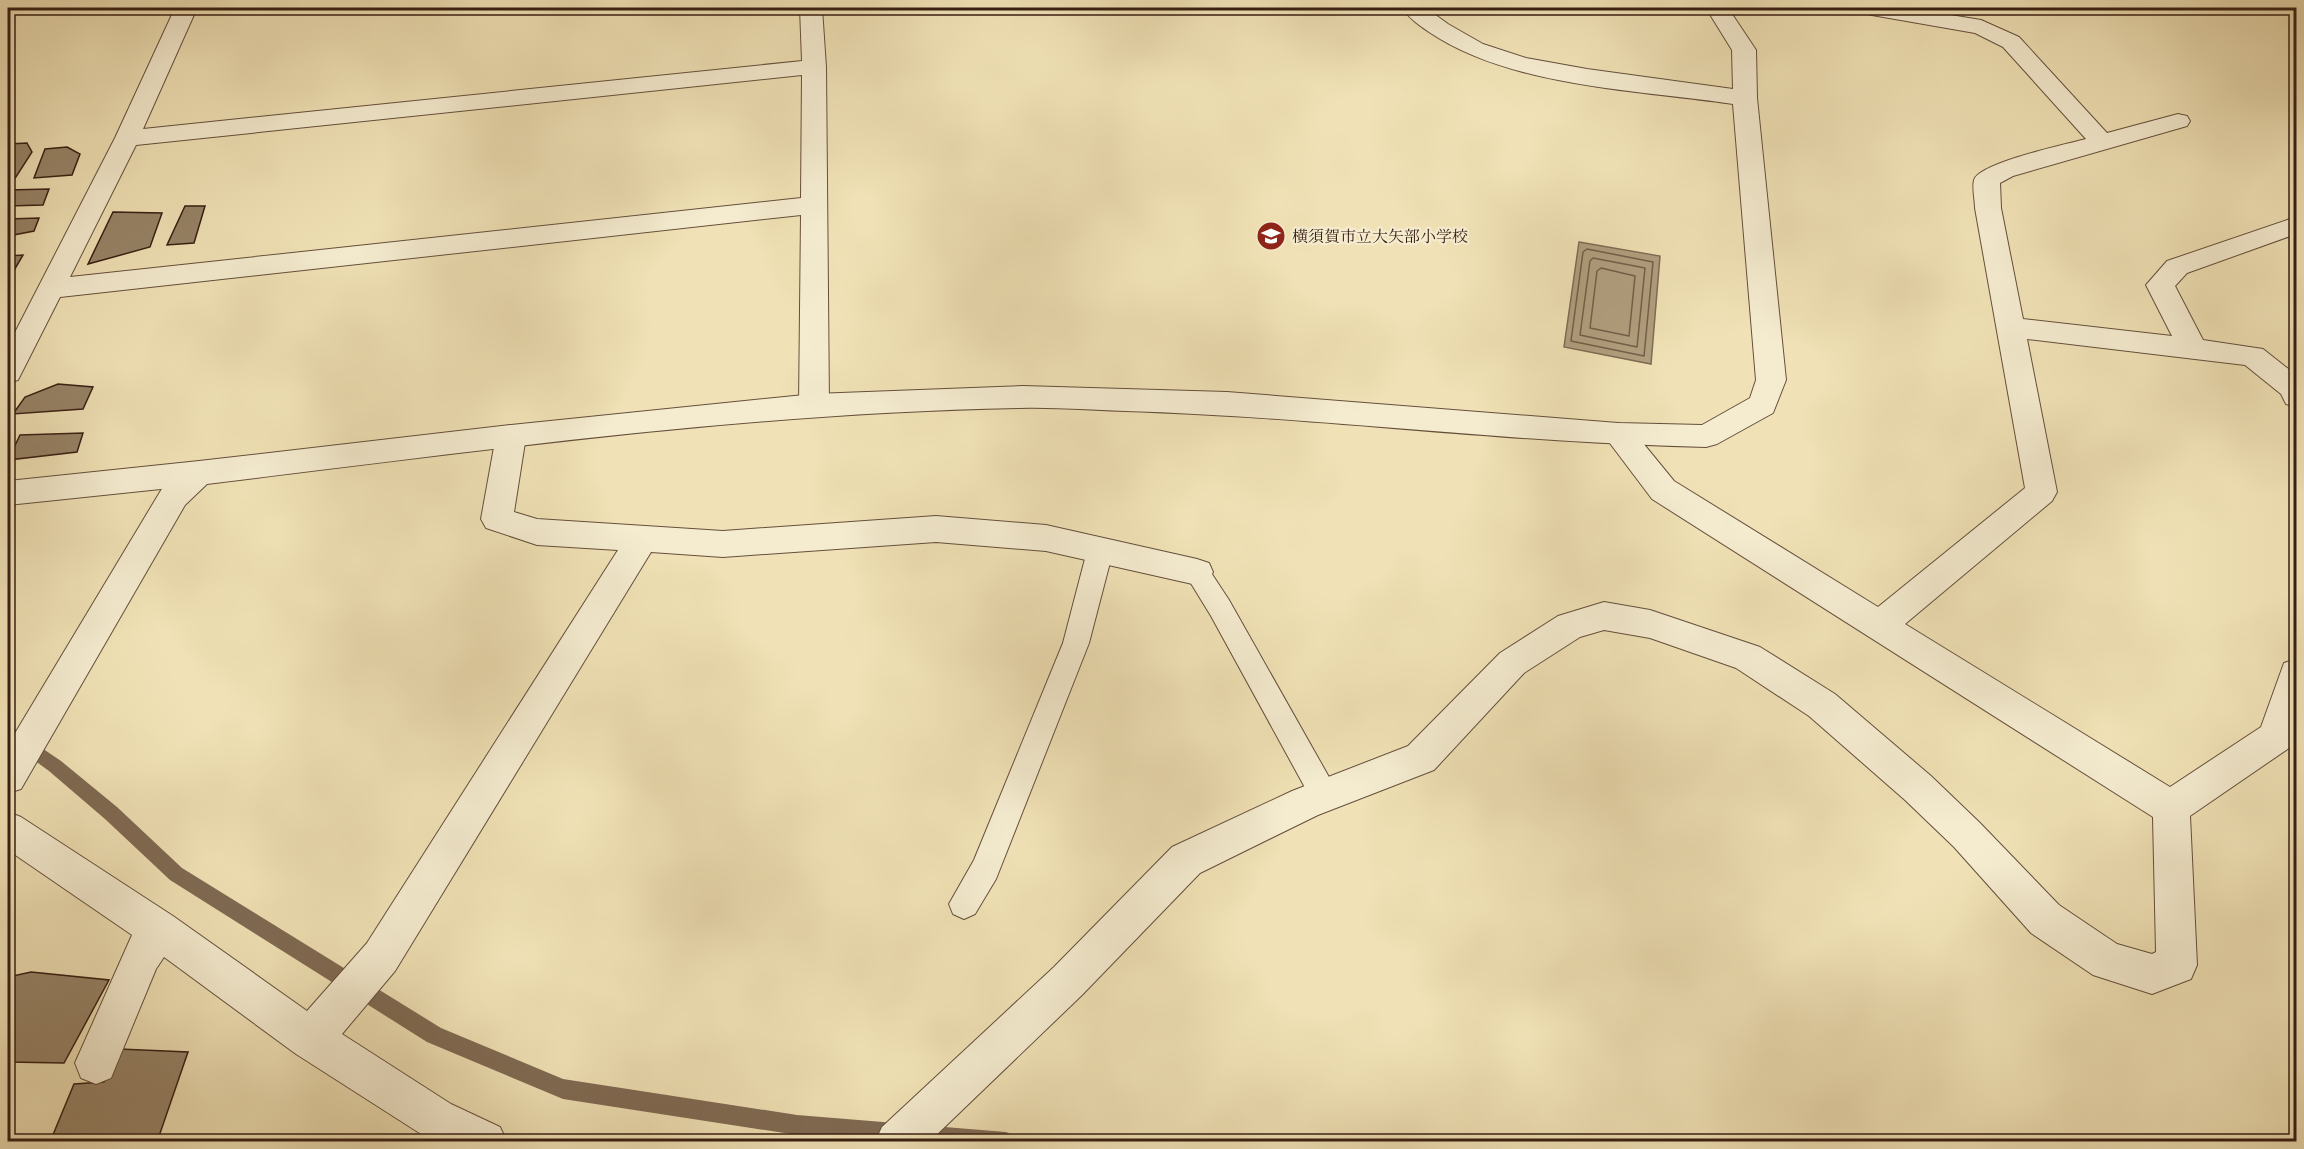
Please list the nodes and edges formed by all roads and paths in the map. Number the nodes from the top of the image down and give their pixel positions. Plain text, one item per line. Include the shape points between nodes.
1 (186, 8) edge
2 (811, 8) edge
3 (1413, 8) edge
4 (1717, 8) edge
5 (1872, 8) edge
6 (814, 67) junction
7 (1745, 98) junction
8 (2178, 121) dead end
9 (127, 138) junction
10 (2102, 142) junction
11 (814, 205) junction
12 (2296, 225) edge
13 (50, 289) junction
14 (2011, 327) junction
15 (2193, 349) junction
16 (8, 373) edge
17 (2296, 396) edge
18 (814, 405) junction
19 (1618, 434) junction
20 (511, 436) junction
21 (199, 473) junction
22 (8, 494) edge
23 (642, 539) junction
24 (1100, 551) junction
25 (1197, 572) joint
26 (1880, 626) junction
27 (2296, 674) edge
28 (8, 777) edge
29 (1324, 795) junction
30 (2171, 808) junction
31 (8, 829) edge
32 (964, 904) dead end
33 (159, 930) junction
34 (320, 1029) junction
35 (96, 1063) dead end
36 (485, 1142) edge
37 (897, 1142) edge

1 - 9 street
2 - 6 street
3 - 7 street via 1443,30 1493,56 1560,71
4 - 7 street via 1743,50
5 - 10 street via 1981,27 2011,42
6 - 9 street
6 - 11 street
7 - 19 street via 1771,380 1762,405 1706,436
8 - 10 street
9 - 13 street
10 - 14 street via 2004,170 1987,180 1988,208
11 - 13 street
11 - 18 street
12 - 15 street via 2177,267 2160,285
13 - 16 street
14 - 15 street
14 - 26 street via 2041,492
15 - 17 street via 2253,356 2294,389
18 - 19 street via 1023,397 1227,403
18 - 20 street
19 - 26 street via 1663,490
20 - 21 street
20 - 23 street via 497,519 537,532
21 - 22 street
21 - 28 street via 174,496
23 - 24 street via 723,544 936,529 1046,538
23 - 34 street via 381,957
24 - 25 street
24 - 32 lane via 1076,644 985,869
25 - 29 lane via 1221,608
26 - 30 street
27 - 30 street via 2276,737
29 - 30 street via 1421,758 1512,663 1570,626 1604,616 1650,624 1748,657 1822,705 1967,835 2045,919 2107,961 2152,974 2177,965
29 - 37 street via 1186,860 1068,981
31 - 33 street
33 - 34 street
33 - 35 street via 142,955
34 - 36 street via 436,1119

